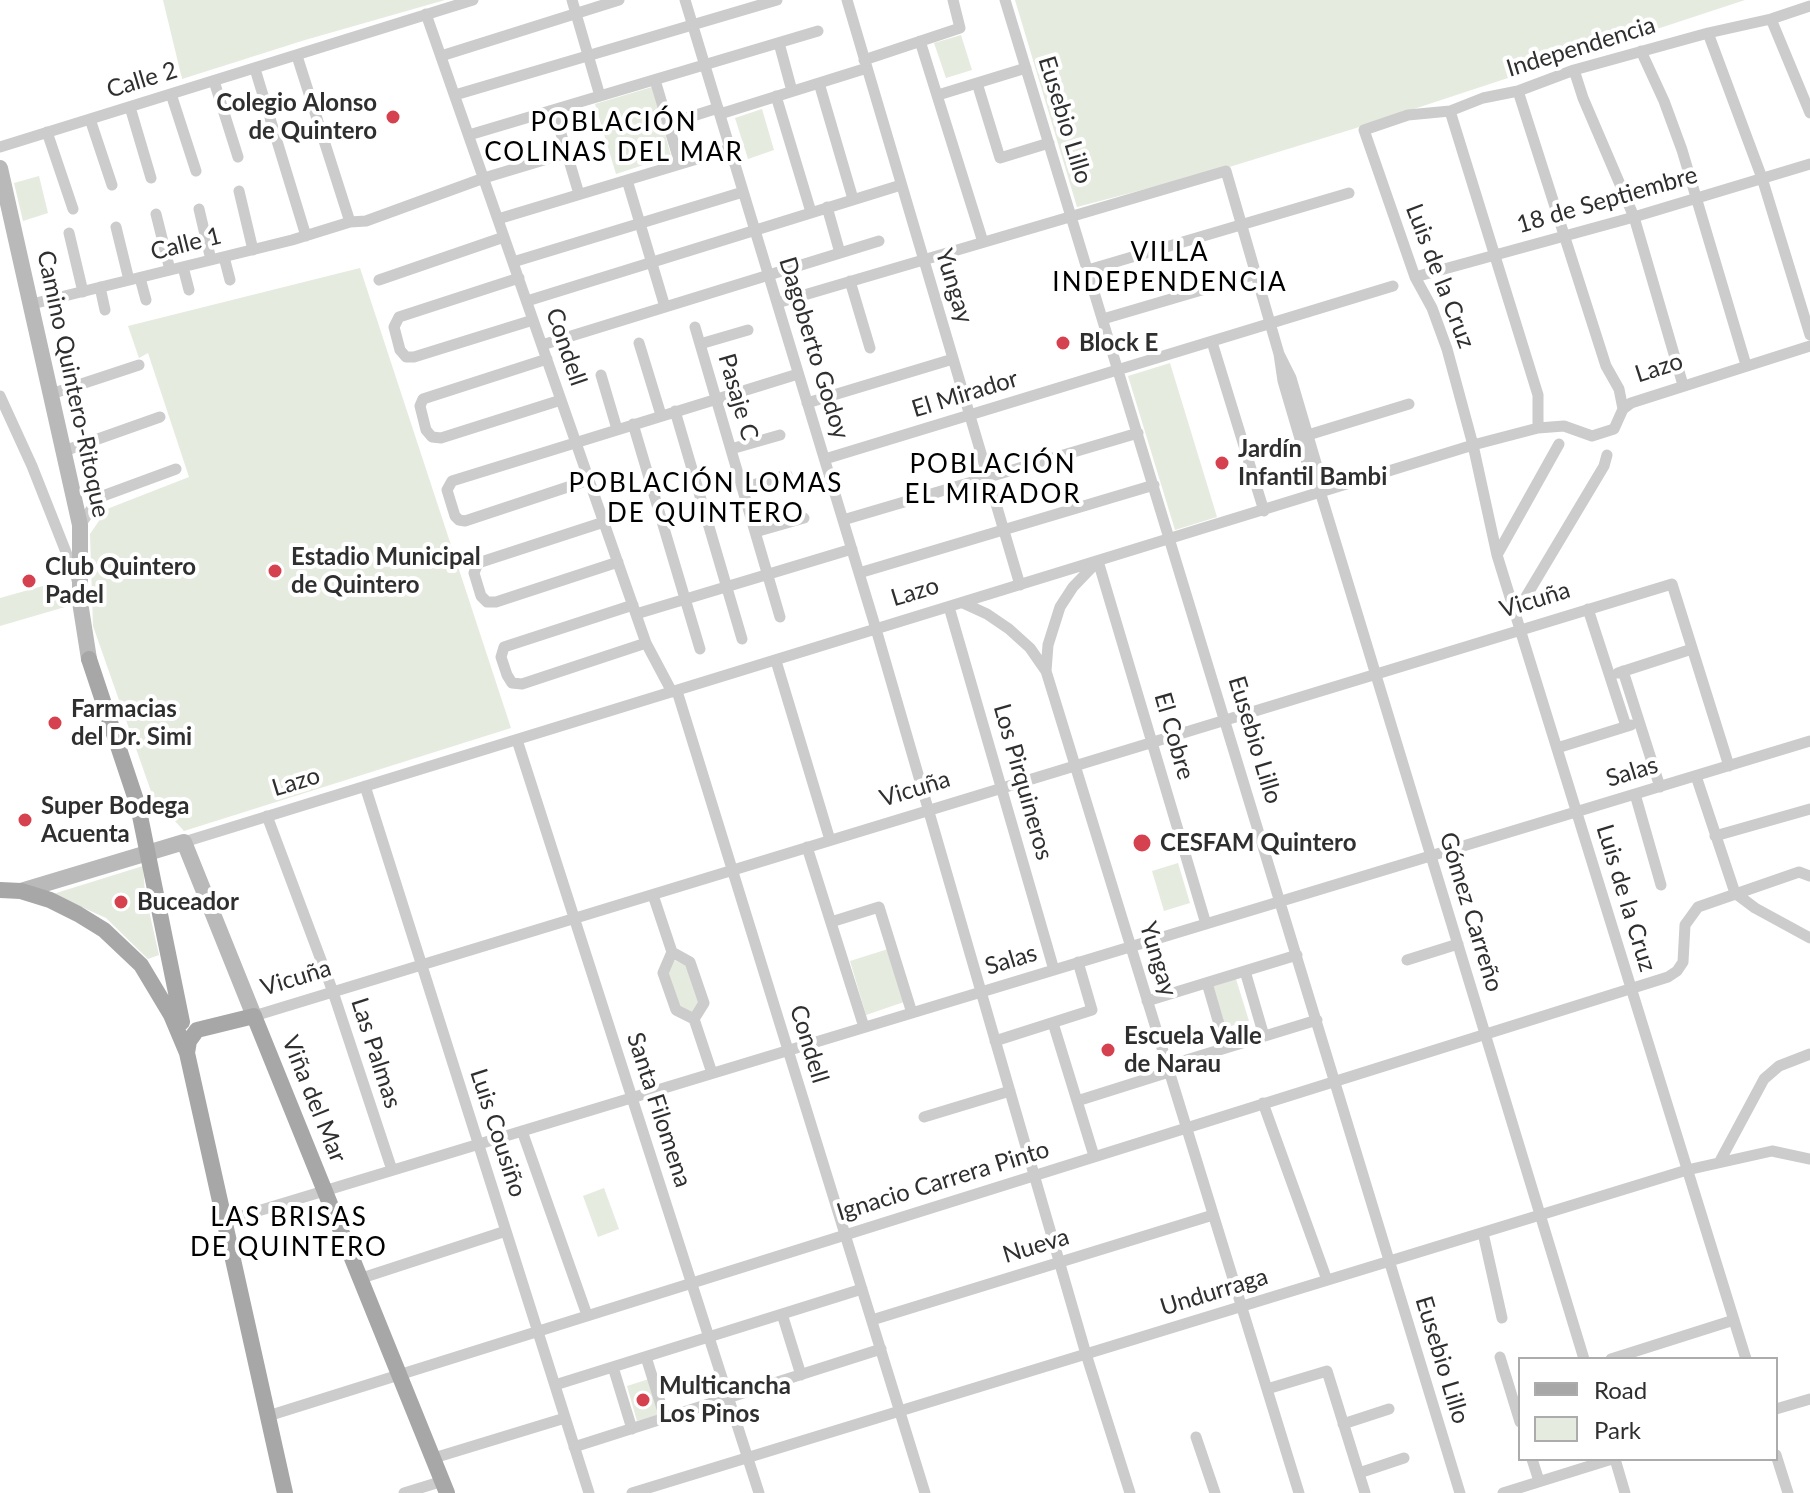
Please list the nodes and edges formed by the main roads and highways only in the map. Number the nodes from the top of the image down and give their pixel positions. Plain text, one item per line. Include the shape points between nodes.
1 (0, 168) edge
2 (89, 659) junction
3 (133, 788) junction
4 (147, 801) junction
5 (184, 842) joint
6 (149, 853) junction
7 (0, 890) edge
8 (21, 891) junction
9 (167, 960) junction
10 (141, 965) junction
11 (254, 1016) junction
12 (197, 1030) junction
13 (187, 1053) junction
14 (445, 1487) edge
15 (285, 1493) edge

1 - 2 main road, Camino Quintero-Ritoque via 80,525 81,617
2 - 3 main road, Camino Quintero-Ritoque
2 - 4 main road, Camino Quintero-Ritoque
3 - 4 main road
3 - 6 main road, Camino Quintero-Ritoque
4 - 6 main road, Camino Quintero-Ritoque
5 - 6 main road, Lazo
5 - 11 main road, Viña del Mar
6 - 8 main road, Lazo
6 - 9 main road, Camino Quintero-Ritoque
7 - 8 main road
8 - 10 main road via 91,922
9 - 10 main road
9 - 12 main road, Camino Quintero-Ritoque via 181,1021
10 - 13 main road
11 - 12 main road, Vicuña
11 - 14 main road, Viña del Mar
12 - 13 main road
13 - 15 main road

